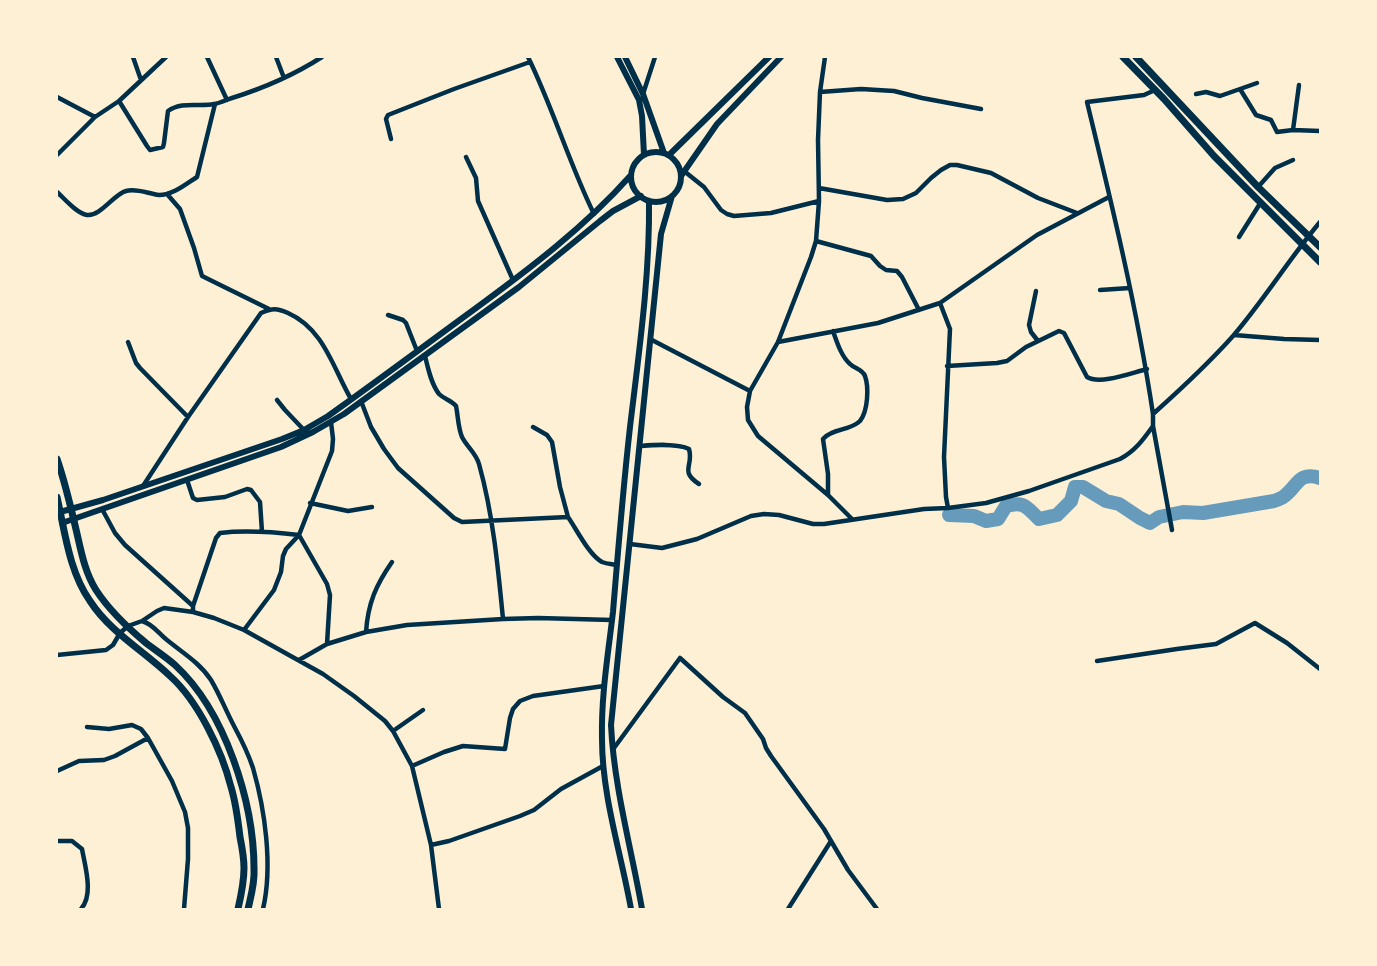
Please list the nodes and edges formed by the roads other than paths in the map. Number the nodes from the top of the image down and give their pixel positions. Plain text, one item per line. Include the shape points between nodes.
1 (133, 57) edge
2 (166, 57) edge
3 (207, 57) edge
4 (276, 57) edge
5 (617, 57) edge
6 (625, 57) edge
7 (655, 57) edge
8 (769, 57) edge
9 (781, 57) edge
10 (825, 57) edge
11 (1123, 57) edge
12 (1136, 57) edge
13 (317, 58) edge
14 (529, 59) edge
15 (284, 78) junction
16 (141, 80) junction
17 (1257, 83) dead end
18 (1299, 85) dead end
19 (1240, 89) junction
20 (1155, 90) junction
21 (820, 92) junction
22 (643, 94) junction
23 (1196, 94) dead end
24 (57, 98) edge
25 (227, 100) junction
26 (119, 101) junction
27 (215, 104) junction
28 (981, 108) dead end
29 (95, 117) junction
30 (1293, 130) junction
31 (1320, 131) edge
32 (391, 139) dead end
33 (644, 154) junction
34 (667, 154) junction
35 (57, 155) edge
36 (466, 157) dead end
37 (1293, 160) dead end
38 (683, 173) junction
39 (631, 175) junction
40 (1258, 187) junction
41 (819, 188) junction
42 (57, 192) edge
43 (167, 194) junction
44 (641, 196) junction
45 (672, 196) junction
46 (1109, 197) junction
47 (649, 201) junction
48 (819, 201) junction
49 (1261, 202) junction
50 (1077, 213) junction
51 (594, 214) junction
52 (1320, 222) edge
53 (1309, 236) junction
54 (1239, 237) dead end
55 (816, 241) junction
56 (1302, 244) junction
57 (1320, 247) edge
58 (1320, 262) edge
59 (513, 280) junction
60 (1130, 288) junction
61 (1100, 290) dead end
62 (1036, 291) dead end
63 (940, 303) junction
64 (269, 309) junction
65 (918, 310) junction
66 (388, 315) dead end
67 (833, 331) junction
68 (1234, 335) junction
69 (651, 339) junction
70 (1320, 340) edge
71 (1038, 341) junction
72 (128, 342) dead end
73 (778, 342) junction
74 (417, 351) junction
75 (425, 356) junction
76 (947, 366) junction
77 (1147, 369) junction
78 (750, 391) junction
79 (351, 399) junction
80 (278, 400) dead end
81 (361, 401) junction
82 (1154, 414) junction
83 (188, 417) junction
84 (331, 422) junction
85 (1153, 426) junction
86 (533, 427) dead end
87 (304, 430) junction
88 (640, 446) junction
89 (57, 459) edge
90 (187, 480) junction
91 (699, 484) dead end
92 (143, 486) junction
93 (828, 495) junction
94 (310, 503) junction
95 (58, 504) edge
96 (372, 507) dead end
97 (622, 507) junction
98 (102, 508) junction
99 (948, 508) junction
100 (70, 509) junction
101 (634, 509) junction
102 (568, 517) junction
103 (73, 519) junction
104 (852, 519) junction
105 (491, 520) junction
106 (62, 523) junction
107 (1172, 530) dead end
108 (262, 532) junction
109 (299, 535) junction
110 (630, 544) junction
111 (392, 562) dead end
112 (617, 565) junction
113 (193, 609) junction
114 (503, 619) junction
115 (612, 620) junction
116 (142, 621) junction
117 (128, 626) junction
118 (244, 630) junction
119 (366, 632) junction
120 (120, 633) junction
121 (327, 644) junction
122 (57, 655) edge
123 (299, 660) junction
124 (1097, 661) dead end
125 (1320, 669) edge
126 (604, 686) junction
127 (423, 710) dead end
128 (87, 727) dead end
129 (393, 731) junction
130 (148, 738) junction
131 (612, 751) junction
132 (412, 766) junction
133 (603, 766) junction
134 (57, 771) edge
135 (57, 841) edge
136 (831, 841) junction
137 (431, 845) junction
138 (81, 909) edge
139 (184, 909) edge
140 (238, 909) edge
141 (248, 909) edge
142 (263, 909) edge
143 (439, 909) edge
144 (631, 909) edge
145 (642, 909) edge
146 (788, 909) edge
147 (877, 909) edge

1 - 16 street
2 - 16 street
3 - 25 street
4 - 15 street
5 - 33 main road via 639,100
6 - 22 main road
7 - 22 street
8 - 34 main road
9 - 38 main road via 717,124
10 - 21 street
11 - 20 main road
12 - 40 main road
13 - 15 street
14 - 32 street via 388,115
14 - 51 street
15 - 25 street
16 - 26 street
17 - 19 street
18 - 30 street
19 - 23 street via 1220,96
19 - 30 street via 1256,115 1271,120 1277,132
20 - 46 street via 1144,95 1086,102
20 - 49 main road
21 - 28 street via 894,91
21 - 41 street
22 - 34 main road
24 - 29 street
25 - 27 street
26 - 27 street via 150,150 163,147 168,111 173,107
26 - 29 street
27 - 43 street via 197,177
29 - 35 street
30 - 31 street
33 - 34 main road
33 - 39 main road
34 - 38 main road
36 - 59 street via 476,177 478,201
37 - 40 street via 1275,168
38 - 45 main road
38 - 48 street via 704,188 721,210 734,216 771,213
39 - 44 main road
39 - 51 main road
40 - 53 main road
41 - 48 street
41 - 50 street via 887,200 903,199 916,193 941,170 957,165 991,173
42 - 43 street via 88,215 127,190
43 - 64 street via 180,209 202,276
44 - 47 main road
44 - 75 main road via 600,221
45 - 47 main road
45 - 69 main road via 661,234
46 - 50 street
46 - 60 street
47 - 97 main road via 649,237
48 - 55 street
49 - 54 street
49 - 56 main road
50 - 63 street via 1037,235
51 - 59 main road
52 - 53 street
53 - 56 street
53 - 57 main road
55 - 65 street via 871,256 886,270 897,271
55 - 73 street
56 - 58 main road
56 - 68 street
59 - 74 main road
60 - 61 street
60 - 77 street
62 - 71 street via 1029,325
63 - 65 street
63 - 76 street via 950,329
64 - 79 street via 291,314 317,335
64 - 83 street via 261,314
65 - 67 street via 878,323
66 - 74 street via 406,323
67 - 73 street
67 - 93 street via 843,356 862,371 867,387 862,419 823,439
68 - 70 street
68 - 82 street
69 - 78 street
69 - 88 main road
71 - 76 street via 1007,361
71 - 77 street via 1059,331 1064,333 1092,380
72 - 83 street via 140,368
73 - 78 street
74 - 79 main road
75 - 81 main road
75 - 105 street via 435,387 456,406 461,436 478,460
76 - 99 street via 944,468
77 - 82 street
78 - 93 street via 748,420 758,436
79 - 87 main road
80 - 87 street
81 - 84 main road
81 - 105 street via 371,428 405,475 454,518 462,522
82 - 85 street
83 - 92 street
84 - 90 main road via 281,447
84 - 94 street via 332,451
85 - 99 street via 1130,454 1120,459 1029,491
85 - 107 street
86 - 102 street via 552,442
87 - 92 main road
88 - 91 street via 689,449 688,470
88 - 101 main road
89 - 100 main road
90 - 98 main road
90 - 108 street via 197,500 251,490 260,502
92 - 100 main road
93 - 104 street
94 - 96 street via 348,512
94 - 109 street
95 - 100 main road
95 - 106 main road
97 - 101 main road
97 - 112 main road
98 - 103 main road
98 - 113 street via 125,545
99 - 104 street
100 - 103 main road
101 - 110 main road
102 - 105 street
102 - 112 street via 601,561
103 - 106 main road
103 - 117 main road via 81,554 96,589
104 - 110 street via 813,524 764,514 662,548
105 - 114 street
106 - 120 main road via 82,587 100,615
108 - 109 street
108 - 113 street via 220,533
109 - 118 street via 285,549 274,590
109 - 121 street via 330,595
110 - 131 main road via 613,698
111 - 119 street via 372,599
112 - 115 main road
113 - 116 street via 164,608
113 - 118 street
114 - 115 street
114 - 119 street via 408,625
115 - 126 main road
116 - 117 street
116 - 142 street via 150,623 187,654 210,679 246,749 264,822 268,872
117 - 120 street
117 - 141 main road via 198,689 231,754 250,824 255,870
118 - 123 street
119 - 121 street
120 - 122 street via 106,650
120 - 140 main road via 184,691 224,762 244,869
121 - 123 street
123 - 129 street via 354,696
124 - 125 street via 1216,644 1255,623
126 - 132 street via 533,696 520,702 510,718 505,749 463,746
126 - 133 main road
127 - 129 street
128 - 130 street via 132,725
129 - 132 street
130 - 134 street via 110,758 79,761
130 - 139 street via 185,812 189,850
131 - 136 street via 680,658 745,713
131 - 145 main road
132 - 137 street
133 - 137 street via 561,789 534,810
133 - 144 main road
135 - 138 street via 72,841 82,849 88,896
136 - 146 street
136 - 147 street
137 - 143 street

